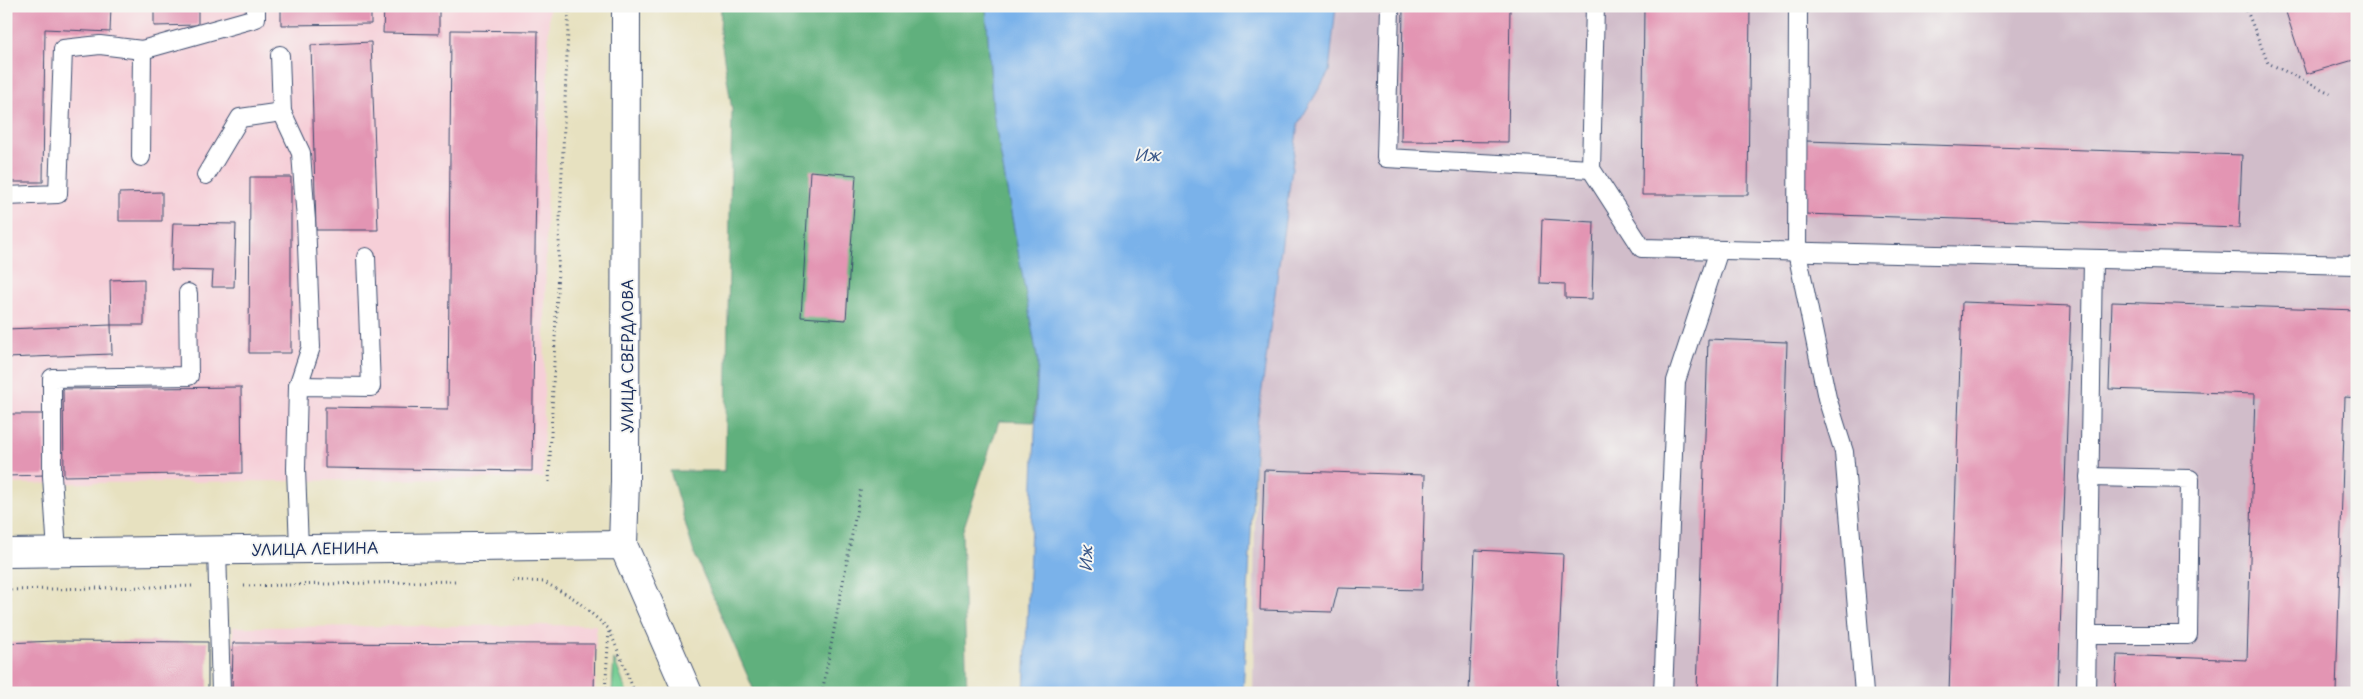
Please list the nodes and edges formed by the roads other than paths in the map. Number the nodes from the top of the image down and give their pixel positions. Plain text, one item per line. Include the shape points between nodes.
1 (256, 6) edge
2 (626, 6) edge
3 (1390, 6) edge
4 (1595, 6) edge
5 (1798, 6) edge
6 (142, 50) junction
7 (280, 55) dead end
8 (282, 112) junction
9 (141, 156) dead end
10 (1591, 169) junction
11 (206, 175) dead end
12 (6, 196) edge
13 (1719, 250) junction
14 (1797, 252) junction
15 (366, 257) dead end
16 (2093, 259) junction
17 (2357, 266) edge
18 (188, 293) dead end
19 (298, 386) junction
20 (2090, 476) junction
21 (623, 545) junction
22 (299, 548) junction
23 (217, 549) junction
24 (6, 552) edge
25 (57, 552) junction
26 (2087, 635) junction
27 (221, 693) edge
28 (688, 693) edge
29 (1663, 693) edge
30 (1864, 693) edge
31 (2086, 693) edge

1 - 6 lane via 256,18
2 - 21 main road, УЛИЦА СВЕРДЛОВА
3 - 10 lane via 1386,158
4 - 10 lane
5 - 14 lane
6 - 9 lane
6 - 12 lane via 100,45 63,49 58,194
7 - 8 lane
8 - 11 lane via 240,118
8 - 19 lane via 301,152 306,220 312,347
10 - 13 lane via 1642,248
13 - 14 lane
13 - 29 lane via 1676,381
14 - 16 lane
14 - 30 lane via 1827,398 1844,452
15 - 19 lane via 370,387
16 - 17 lane
16 - 20 lane
18 - 25 lane via 189,376 52,378 52,476
19 - 22 lane via 296,469
20 - 26 lane
20 - 26 lane via 2190,479 2188,635
21 - 22 main road, УЛИЦА ЛЕНИНА
21 - 28 main road, УЛИЦА СВЕРДЛОВА
22 - 23 main road, УЛИЦА ЛЕНИНА
23 - 25 main road, УЛИЦА ЛЕНИНА
23 - 27 lane
24 - 25 main road, УЛИЦА ЛЕНИНА
26 - 31 lane

